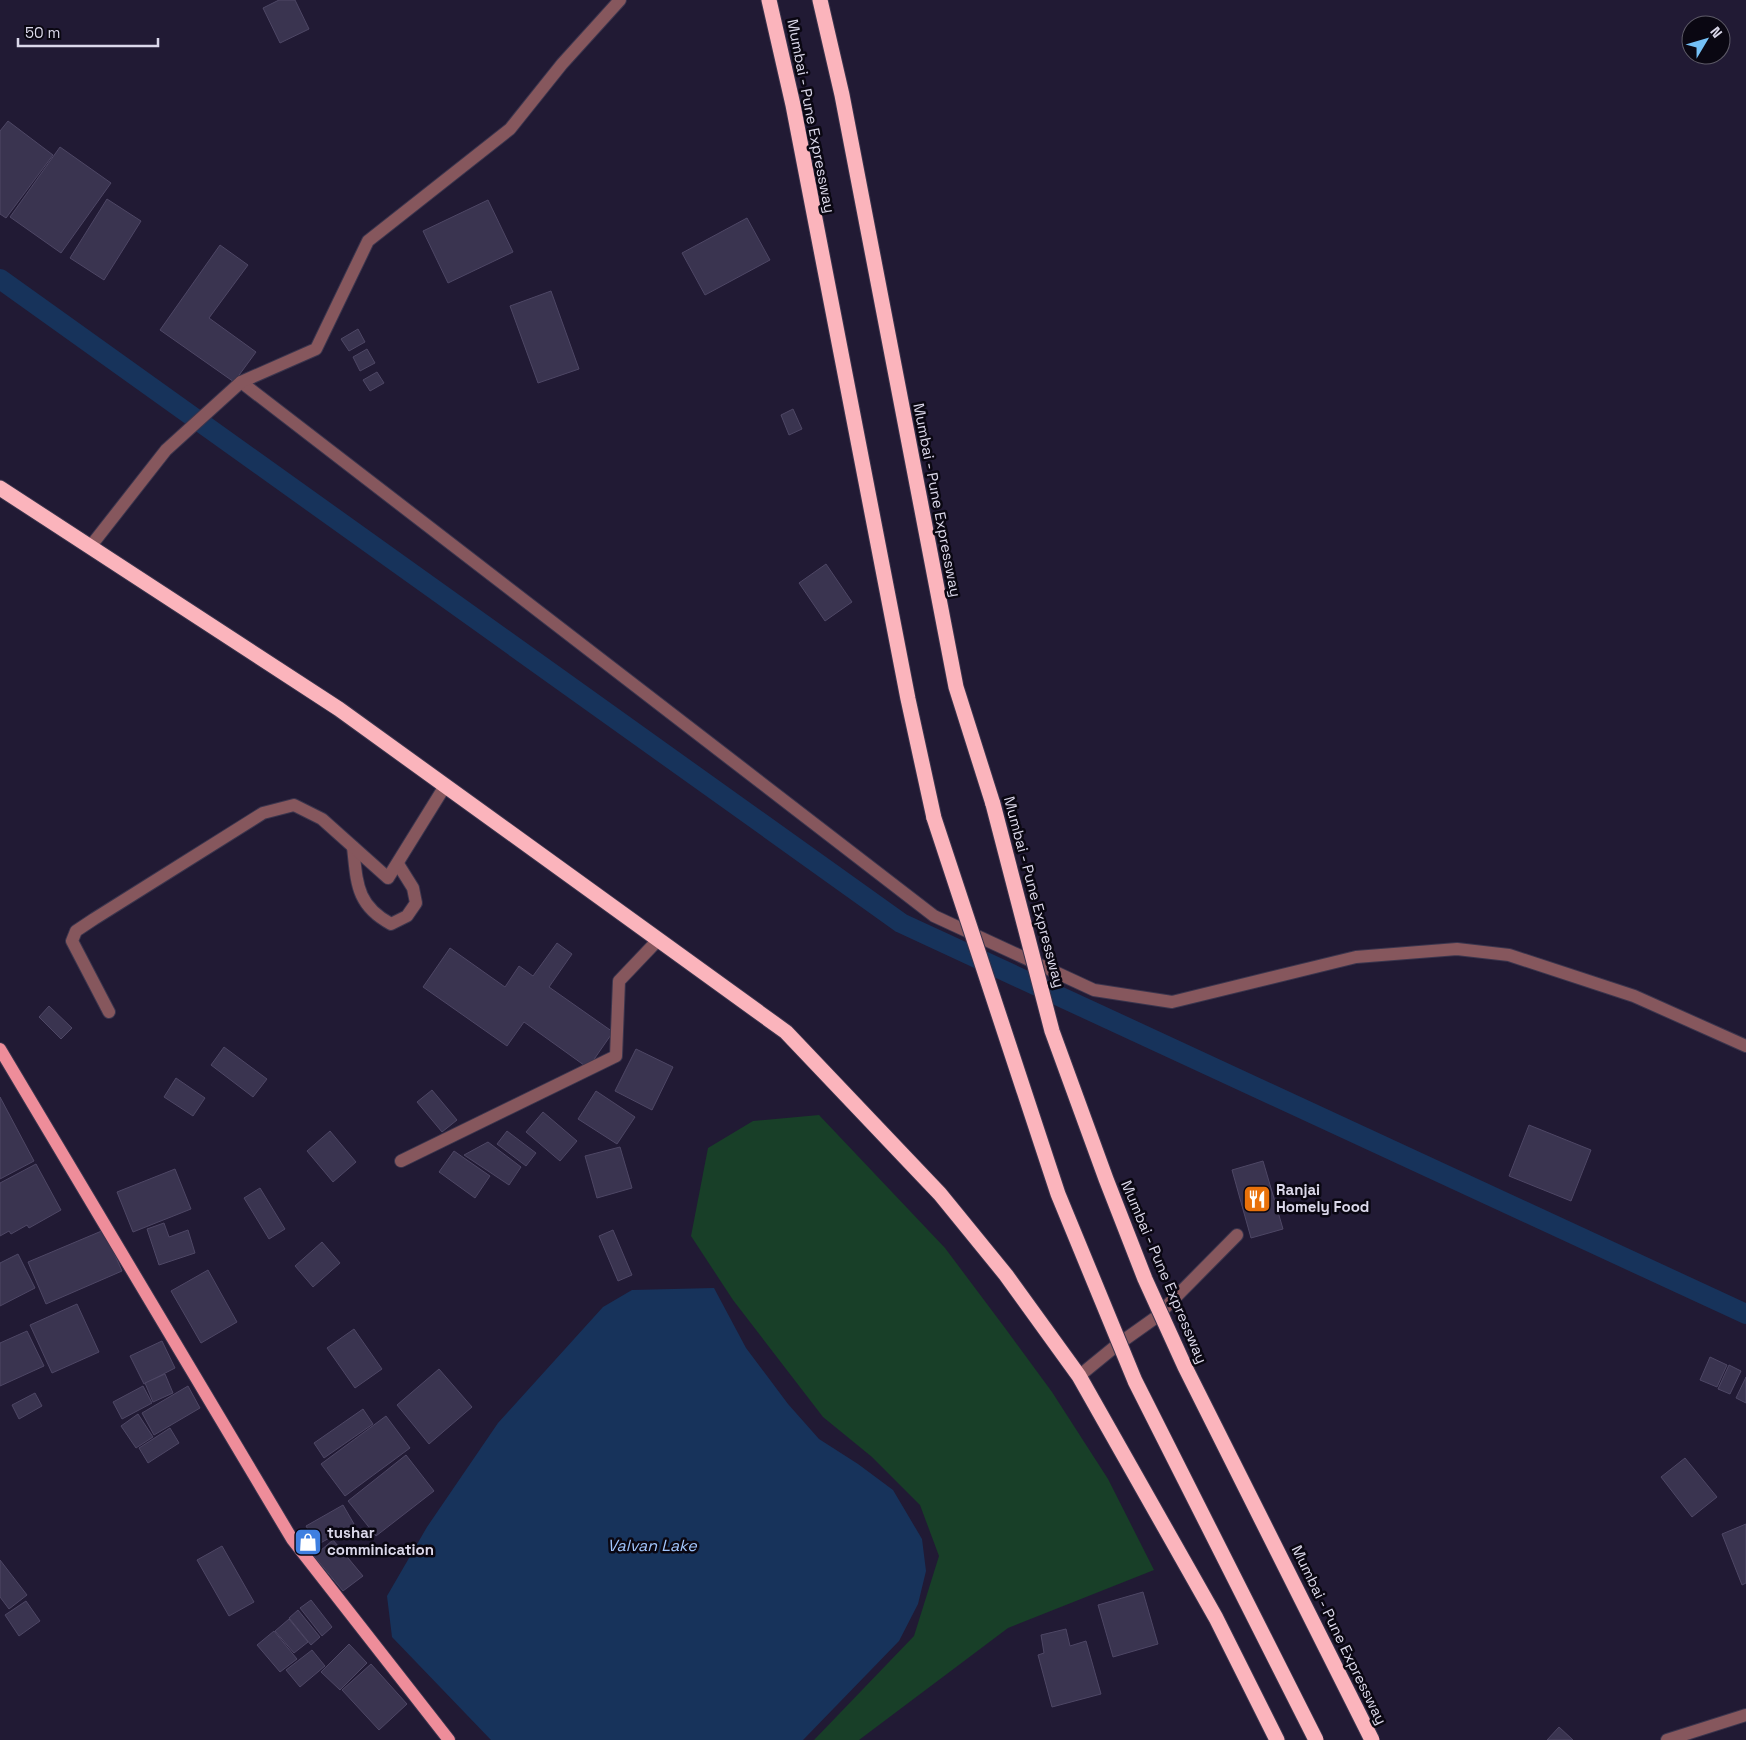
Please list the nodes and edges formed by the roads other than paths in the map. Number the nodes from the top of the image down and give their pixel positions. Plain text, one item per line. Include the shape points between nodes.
1 (620, 0) edge
2 (770, 5) edge
3 (822, 5) edge
4 (241, 382) junction
5 (0, 488) edge
6 (90, 547) junction
7 (444, 786) junction
8 (353, 847) junction
9 (398, 864) junction
10 (658, 940) junction
11 (109, 1012) dead end
12 (1746, 1046) edge
13 (0, 1049) edge
14 (401, 1161) dead end
15 (1236, 1235) dead end
16 (1079, 1376) junction
17 (1746, 1715) edge
18 (449, 1740) edge
19 (1277, 1740) edge
20 (1316, 1740) edge
21 (1372, 1740) edge
22 (1667, 1740) edge

1 - 4 street via 562,64 510,129 368,241 316,349
2 - 20 highway, Mumbai - Pune Expressway, bridge via 793,105 934,818 1058,1194 1134,1381
3 - 21 highway, Mumbai - Pune Expressway, bridge via 956,687 993,804 1052,1031 1145,1279 1185,1367
4 - 6 street via 166,450
4 - 12 street via 934,916 1094,990 1172,1002 1356,957 1457,949 1527,960 1634,996
5 - 6 highway
6 - 7 highway via 339,709
7 - 9 street
7 - 10 highway
8 - 9 street via 388,878
8 - 9 street via 360,896 375,915 391,924 407,916 416,903 413,888
8 - 11 street via 322,819 294,805 264,812 76,931 72,941
10 - 14 street via 619,981 616,1056
10 - 16 highway via 786,1032 864,1112 952,1209 1006,1275
13 - 18 main road via 292,1539
15 - 16 street via 1155,1318
16 - 19 highway via 1216,1618
17 - 22 street

